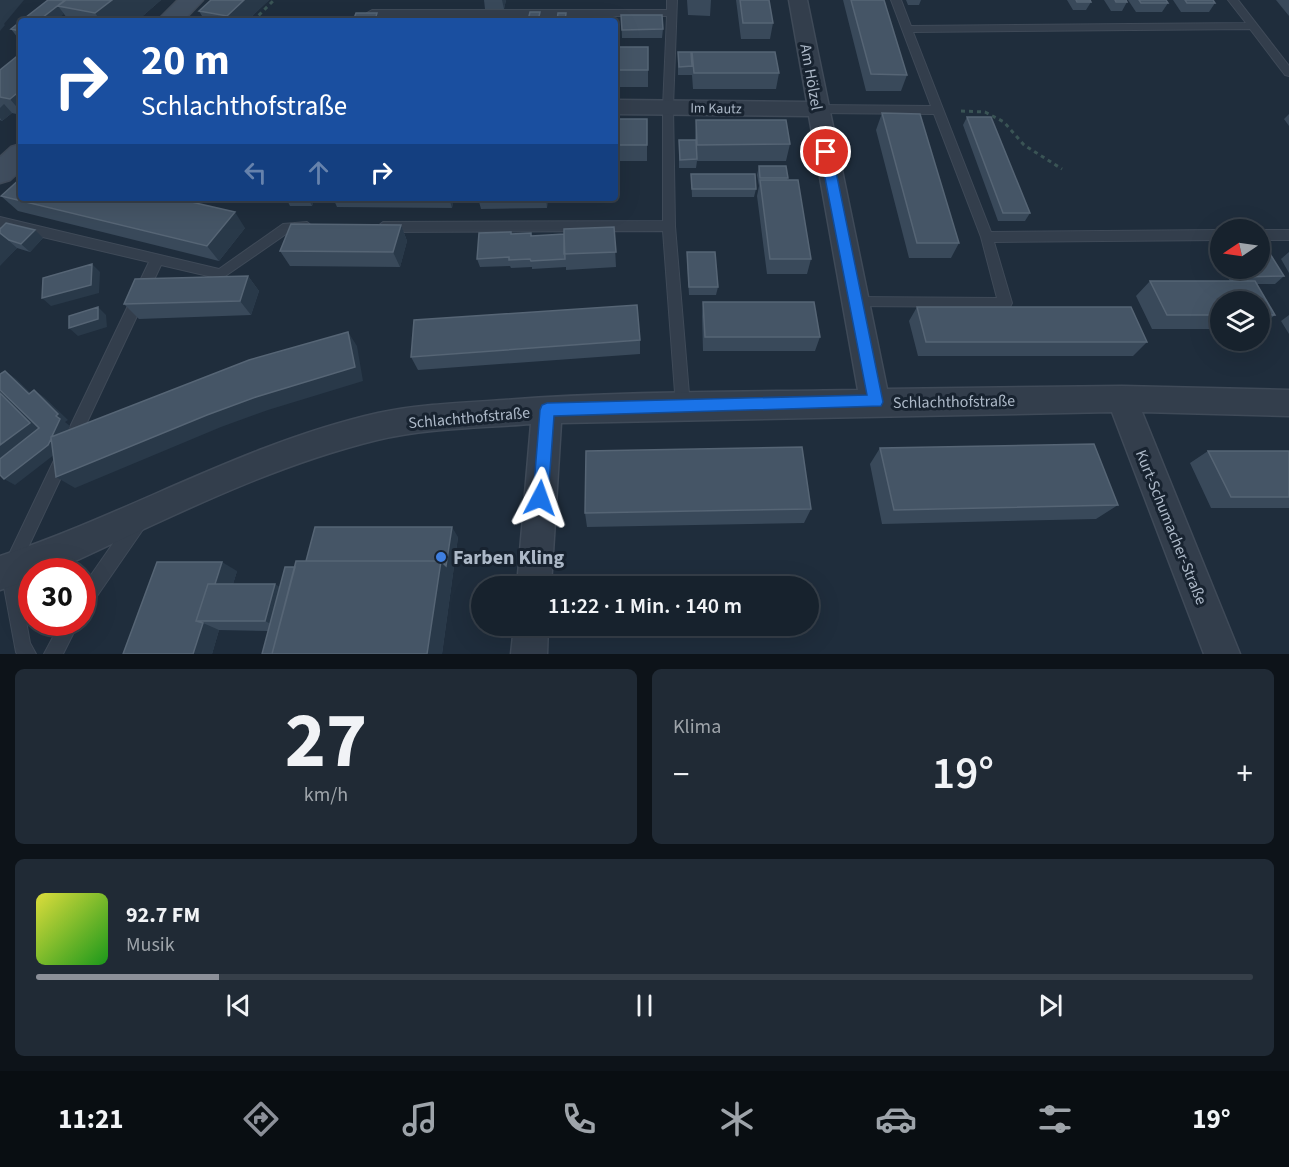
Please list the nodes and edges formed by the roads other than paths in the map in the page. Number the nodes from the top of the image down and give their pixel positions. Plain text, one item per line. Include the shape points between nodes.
1 (192, 0) edge
2 (672, 0) edge
3 (798, 0) edge
4 (896, 0) edge
5 (1233, 0) edge
6 (372, 13) edge
7 (672, 13) junction
8 (172, 18) edge
9 (1252, 26) junction
10 (909, 29) junction
11 (1289, 73) edge
12 (618, 107) edge
13 (668, 107) junction
14 (818, 109) junction
15 (940, 110) junction
16 (18, 157) edge
17 (0, 173) edge
18 (0, 222) edge
19 (669, 226) junction
20 (323, 227) edge
21 (370, 227) edge
22 (1210, 235) edge
23 (1270, 235) edge
24 (1289, 235) edge
25 (987, 237) junction
26 (157, 259) junction
27 (855, 302) junction
28 (1122, 399) junction
29 (875, 402) junction
30 (1289, 403) edge
31 (683, 406) junction
32 (547, 410) junction
33 (144, 513) junction
34 (4, 572) edge
35 (535, 576) edge
36 (96, 583) edge
37 (63, 636) edge
38 (530, 636) edge
39 (27, 654) edge
40 (53, 654) edge
41 (529, 654) edge
42 (1222, 654) edge

1 - 8 street
2 - 7 lane
3 - 14 street, Am Hölzel
4 - 10 lane
5 - 9 lane
6 - 7 lane
7 - 13 lane
9 - 10 lane
9 - 11 lane
10 - 15 lane
12 - 13 street, Im Kautz
13 - 14 street, Im Kautz
13 - 19 lane
14 - 15 lane
14 - 27 street, Am Hölzel
15 - 25 lane
16 - 17 street
18 - 26 lane
19 - 21 lane
19 - 31 lane
20 - 26 lane via 287,227 221,274
22 - 25 lane
23 - 24 lane
25 - 27 lane via 1005,303
26 - 34 lane
27 - 29 street, Am Hölzel
28 - 29 street, Schlachthofstraße
28 - 30 street, Schlachthofstraße
28 - 42 street, Kurt-Schumacher-Straße
29 - 31 street, Schlachthofstraße
31 - 32 street, Schlachthofstraße
32 - 33 street, Schlachthofstraße via 377,427 301,450
32 - 35 street
33 - 34 street, Schlachthofstraße
33 - 36 lane
34 - 39 lane
37 - 40 lane
38 - 41 street

